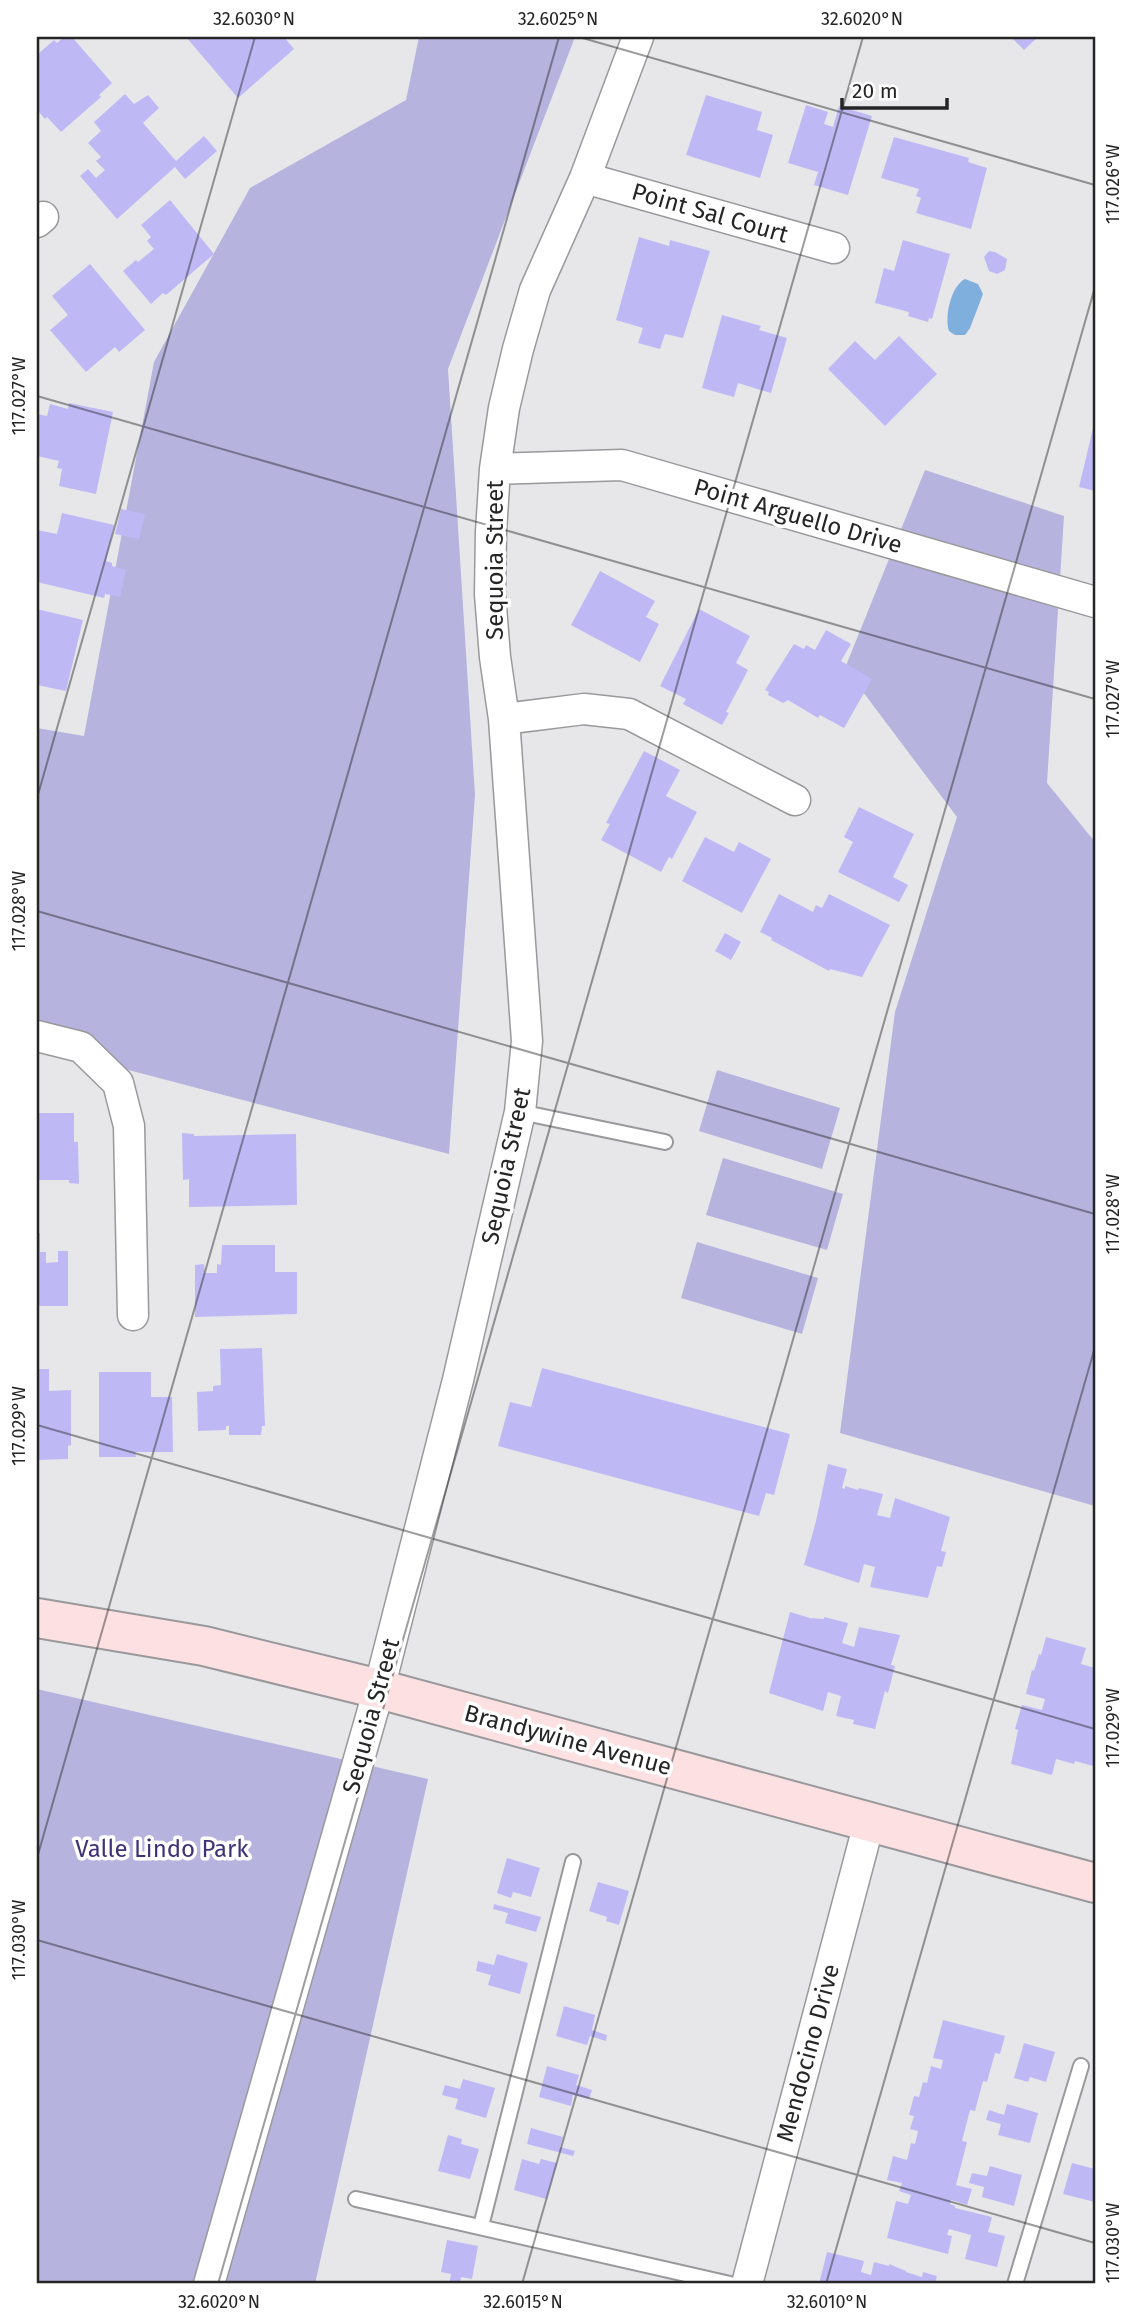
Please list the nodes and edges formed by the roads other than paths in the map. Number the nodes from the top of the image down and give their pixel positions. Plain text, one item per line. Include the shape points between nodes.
1 (638, 37) edge
2 (585, 178) junction
3 (834, 248) dead end
4 (495, 469) junction
5 (1095, 601) edge
6 (504, 719) junction
7 (795, 800) dead end
8 (37, 1036) edge
9 (520, 1112) junction
10 (664, 1142) dead end
11 (133, 1315) dead end
12 (37, 1618) edge
13 (379, 1689) junction
14 (869, 1822) junction
15 (573, 1861) dead end
16 (1095, 1883) edge
17 (1081, 2066) dead end
18 (356, 2199) dead end
19 (481, 2226) junction
20 (209, 2284) edge
21 (730, 2284) edge
22 (747, 2284) edge
23 (1015, 2284) edge

1 - 2 street, Sequoia Street
2 - 3 street, Point Sal Court
2 - 4 street, Sequoia Street via 535,290 517,349
4 - 5 street, Point Arguello Drive via 622,466
4 - 6 street, Sequoia Street via 490,594
6 - 7 street via 584,709 629,713
6 - 9 street, Sequoia Street via 527,1041
8 - 11 street via 81,1047 118,1083 129,1126
9 - 10 lane
9 - 13 street, Sequoia Street
12 - 13 street, Brandywine Avenue via 204,1646
13 - 14 street, Brandywine Avenue
13 - 20 street, Sequoia Street
14 - 16 street, Brandywine Avenue
14 - 22 street, Mendocino Drive
15 - 19 lane
17 - 23 lane
18 - 19 lane
19 - 21 lane

